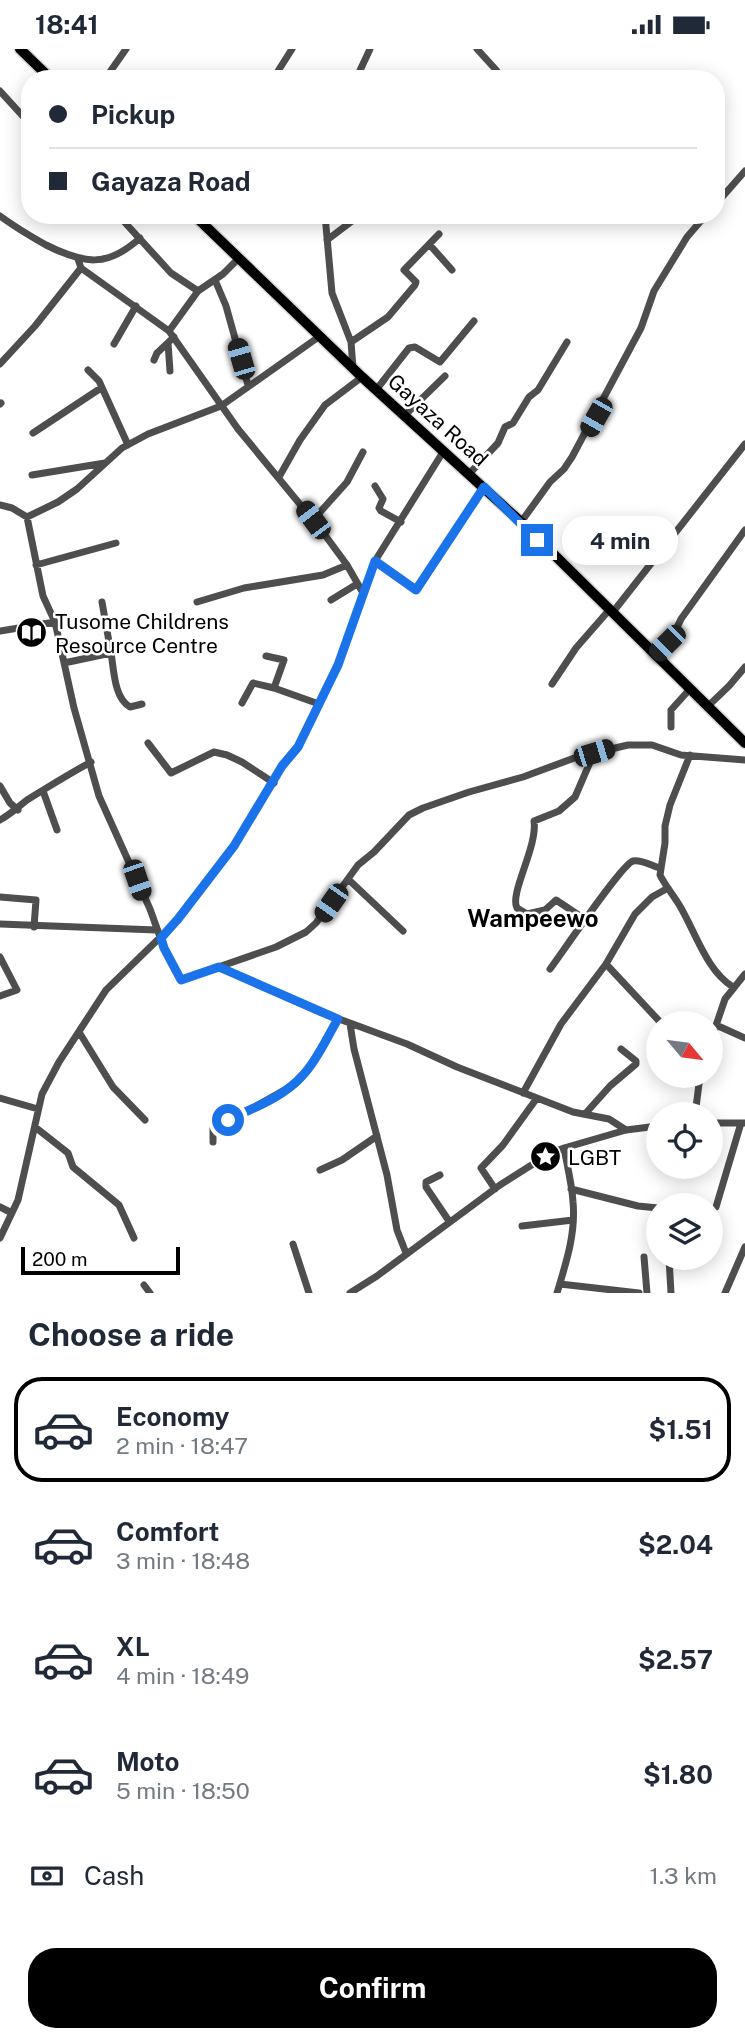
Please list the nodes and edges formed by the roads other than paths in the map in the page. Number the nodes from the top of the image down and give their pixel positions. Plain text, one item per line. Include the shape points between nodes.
1 (20, 49) edge
2 (126, 49) edge
3 (292, 49) edge
4 (370, 49) edge
5 (477, 49) edge
6 (42, 70) edge
7 (111, 70) edge
8 (279, 70) edge
9 (360, 70) edge
10 (496, 70) edge
11 (0, 91) edge
12 (21, 114) edge
13 (745, 171) edge
14 (725, 194) edge
15 (0, 216) edge
16 (127, 224) edge
17 (203, 224) edge
18 (326, 224) edge
19 (348, 224) edge
20 (698, 224) edge
21 (439, 234) dead end
22 (140, 238) junction
23 (327, 240) junction
24 (429, 244) junction
25 (239, 258) junction
26 (78, 259) junction
27 (81, 268) junction
28 (452, 270) dead end
29 (215, 280) junction
30 (198, 291) junction
31 (136, 306) junction
32 (474, 321) dead end
33 (320, 336) junction
34 (170, 337) junction
35 (351, 342) junction
36 (567, 342) dead end
37 (114, 344) dead end
38 (154, 360) dead end
39 (0, 364) edge
40 (353, 368) junction
41 (88, 370) dead end
42 (170, 370) dead end
43 (445, 376) dead end
44 (362, 377) junction
45 (248, 385) junction
46 (102, 388) junction
47 (376, 390) junction
48 (221, 406) junction
49 (404, 416) junction
50 (33, 433) dead end
51 (745, 444) edge
52 (128, 445) junction
53 (363, 452) dead end
54 (443, 452) junction
55 (106, 463) junction
56 (469, 474) junction
57 (32, 475) dead end
58 (279, 477) junction
59 (375, 487) dead end
60 (484, 487) junction
61 (0, 505) edge
62 (27, 517) junction
63 (313, 520) junction
64 (401, 522) junction
65 (521, 522) junction
66 (745, 530) edge
67 (116, 543) dead end
68 (375, 561) junction
69 (36, 565) junction
70 (347, 565) junction
71 (357, 585) junction
72 (363, 593) junction
73 (331, 600) dead end
74 (102, 602) dead end
75 (197, 602) dead end
76 (611, 610) junction
77 (55, 622) junction
78 (0, 631) edge
79 (111, 653) junction
80 (266, 656) dead end
81 (655, 656) junction
82 (64, 663) junction
83 (745, 667) edge
84 (552, 684) dead end
85 (274, 688) junction
86 (689, 690) junction
87 (142, 703) dead end
88 (242, 703) dead end
89 (319, 704) junction
90 (707, 706) junction
91 (671, 727) dead end
92 (148, 743) dead end
93 (745, 743) edge
94 (594, 753) junction
95 (690, 755) junction
96 (745, 760) edge
97 (91, 762) junction
98 (274, 783) junction
99 (0, 786) edge
100 (43, 790) junction
101 (18, 810) junction
102 (0, 820) edge
103 (57, 830) dead end
104 (660, 868) junction
105 (348, 879) junction
106 (667, 888) junction
107 (0, 897) edge
108 (586, 920) junction
109 (0, 924) edge
110 (34, 927) junction
111 (156, 930) junction
112 (403, 931) dead end
113 (161, 938) junction
114 (0, 957) edge
115 (606, 964) junction
116 (219, 967) junction
117 (550, 969) dead end
118 (745, 974) edge
119 (733, 987) junction
120 (0, 996) edge
121 (650, 1011) edge
122 (721, 1011) edge
123 (338, 1019) junction
124 (350, 1024) junction
125 (723, 1028) edge
126 (79, 1032) junction
127 (745, 1038) edge
128 (621, 1049) dead end
129 (523, 1093) junction
130 (0, 1098) edge
131 (537, 1098) junction
132 (38, 1109) junction
133 (584, 1114) junction
134 (145, 1119) dead end
135 (723, 1123) edge
136 (743, 1123) edge
137 (36, 1127) junction
138 (646, 1128) edge
139 (626, 1130) junction
140 (377, 1136) junction
141 (213, 1142) dead end
142 (564, 1147) junction
143 (320, 1170) dead end
144 (440, 1175) dead end
145 (495, 1188) junction
146 (571, 1189) junction
147 (720, 1193) edge
148 (0, 1207) edge
149 (646, 1207) edge
150 (12, 1213) junction
151 (573, 1220) junction
152 (449, 1221) junction
153 (522, 1226) dead end
154 (0, 1238) edge
155 (134, 1238) dead end
156 (293, 1244) dead end
157 (745, 1247) edge
158 (406, 1253) junction
159 (644, 1257) dead end
160 (670, 1270) edge
161 (560, 1284) junction
162 (144, 1285) dead end
163 (150, 1293) edge
164 (309, 1293) edge
165 (350, 1293) edge
166 (557, 1293) edge
167 (639, 1293) edge
168 (647, 1293) edge
169 (671, 1293) edge
170 (725, 1293) edge

1 - 6 main road
2 - 7 street
3 - 8 street
4 - 9 street
5 - 10 street
11 - 12 street
13 - 14 street
15 - 26 street via 23,233
16 - 22 street
17 - 25 main road, Gayaza Road
18 - 23 street
19 - 23 street
20 - 65 street via 654,291 641,328 596,417 564,469
21 - 24 street
22 - 26 street via 113,258
22 - 30 street via 171,273
23 - 35 street via 332,293
24 - 28 street
24 - 35 street via 404,270 415,285 388,317
25 - 29 street
25 - 33 main road, Gayaza Road
26 - 27 street
27 - 31 street
27 - 39 street
29 - 30 street
29 - 45 street
30 - 34 street
31 - 34 street
31 - 37 street
32 - 47 street via 440,362 410,348
33 - 40 main road, Gayaza Road
33 - 45 street
34 - 38 street
34 - 42 street
34 - 48 street
35 - 40 street
36 - 56 street via 538,390
40 - 44 main road, Gayaza Road
41 - 46 street
43 - 49 street
44 - 47 main road, Gayaza Road
44 - 58 street via 325,405
45 - 48 street
46 - 50 street
46 - 52 street
47 - 49 main road, Gayaza Road
48 - 52 street
48 - 58 street
49 - 54 main road, Gayaza Road
51 - 76 street
52 - 55 street
53 - 63 street via 346,482
54 - 56 main road, Gayaza Road
54 - 64 street
55 - 57 street
55 - 62 street via 58,502
56 - 60 main road, Gayaza Road
58 - 63 street
59 - 64 street via 383,499 381,511
60 - 65 main road, Gayaza Road
60 - 68 street via 416,590
61 - 62 street
62 - 69 street
63 - 70 street
64 - 68 street
65 - 76 main road, Gayaza Road
66 - 81 street
67 - 69 street
68 - 72 street
69 - 77 street
70 - 71 street
70 - 75 street via 323,575 244,588
71 - 72 street
71 - 73 street
72 - 89 street
74 - 79 street
76 - 81 main road, Gayaza Road
76 - 84 street via 576,648
77 - 78 street
77 - 82 street
79 - 82 street
79 - 87 street via 123,702 130,707
80 - 85 street via 284,660
81 - 86 main road, Gayaza Road
82 - 97 street
83 - 90 street
85 - 88 street via 253,683
85 - 89 street
86 - 90 main road, Gayaza Road
86 - 91 street via 671,710
89 - 98 street
90 - 93 main road, Gayaza Road
92 - 98 street via 171,773 214,752 243,762
94 - 95 street via 652,745
94 - 105 street via 409,815
94 - 108 street via 575,797 559,811 534,821 532,847 514,899 517,908 527,914 545,910 556,900
95 - 96 street
95 - 104 street via 670,805
97 - 100 street
97 - 111 street via 99,796
98 - 113 street via 234,846
99 - 101 street
100 - 101 street
100 - 103 street
101 - 102 street
104 - 106 street
104 - 108 street via 639,861 629,863
105 - 112 street
105 - 116 street via 306,933
106 - 115 street via 635,914
106 - 119 street via 715,970
107 - 110 street via 36,900
108 - 117 street
109 - 110 street
110 - 111 street
111 - 113 street
113 - 116 street via 181,980
113 - 126 street via 106,990
114 - 120 street via 17,990
115 - 121 street
115 - 129 street via 561,1024
116 - 123 street
118 - 119 street
119 - 122 street
123 - 124 street
123 - 141 street via 302,1077 271,1098 213,1125
124 - 129 street
124 - 140 street
125 - 127 street
126 - 132 street via 50,1078
126 - 134 street via 113,1087
128 - 133 street via 636,1064
129 - 131 street
130 - 132 street
131 - 133 street
131 - 145 street via 481,1168
132 - 137 street
133 - 139 street via 609,1119
135 - 136 street
136 - 147 street
137 - 150 street
137 - 155 street via 68,1153 73,1167 119,1205
138 - 139 street
139 - 142 street
140 - 143 street
140 - 158 street
142 - 145 street
142 - 146 street
144 - 152 street via 426,1182 426,1187
145 - 152 street
146 - 149 street
146 - 151 street
148 - 150 street
150 - 154 street
151 - 153 street
151 - 161 street
152 - 158 street
156 - 164 street
157 - 170 street
158 - 165 street
159 - 168 street
160 - 169 street
161 - 166 street
161 - 167 street
162 - 163 street

